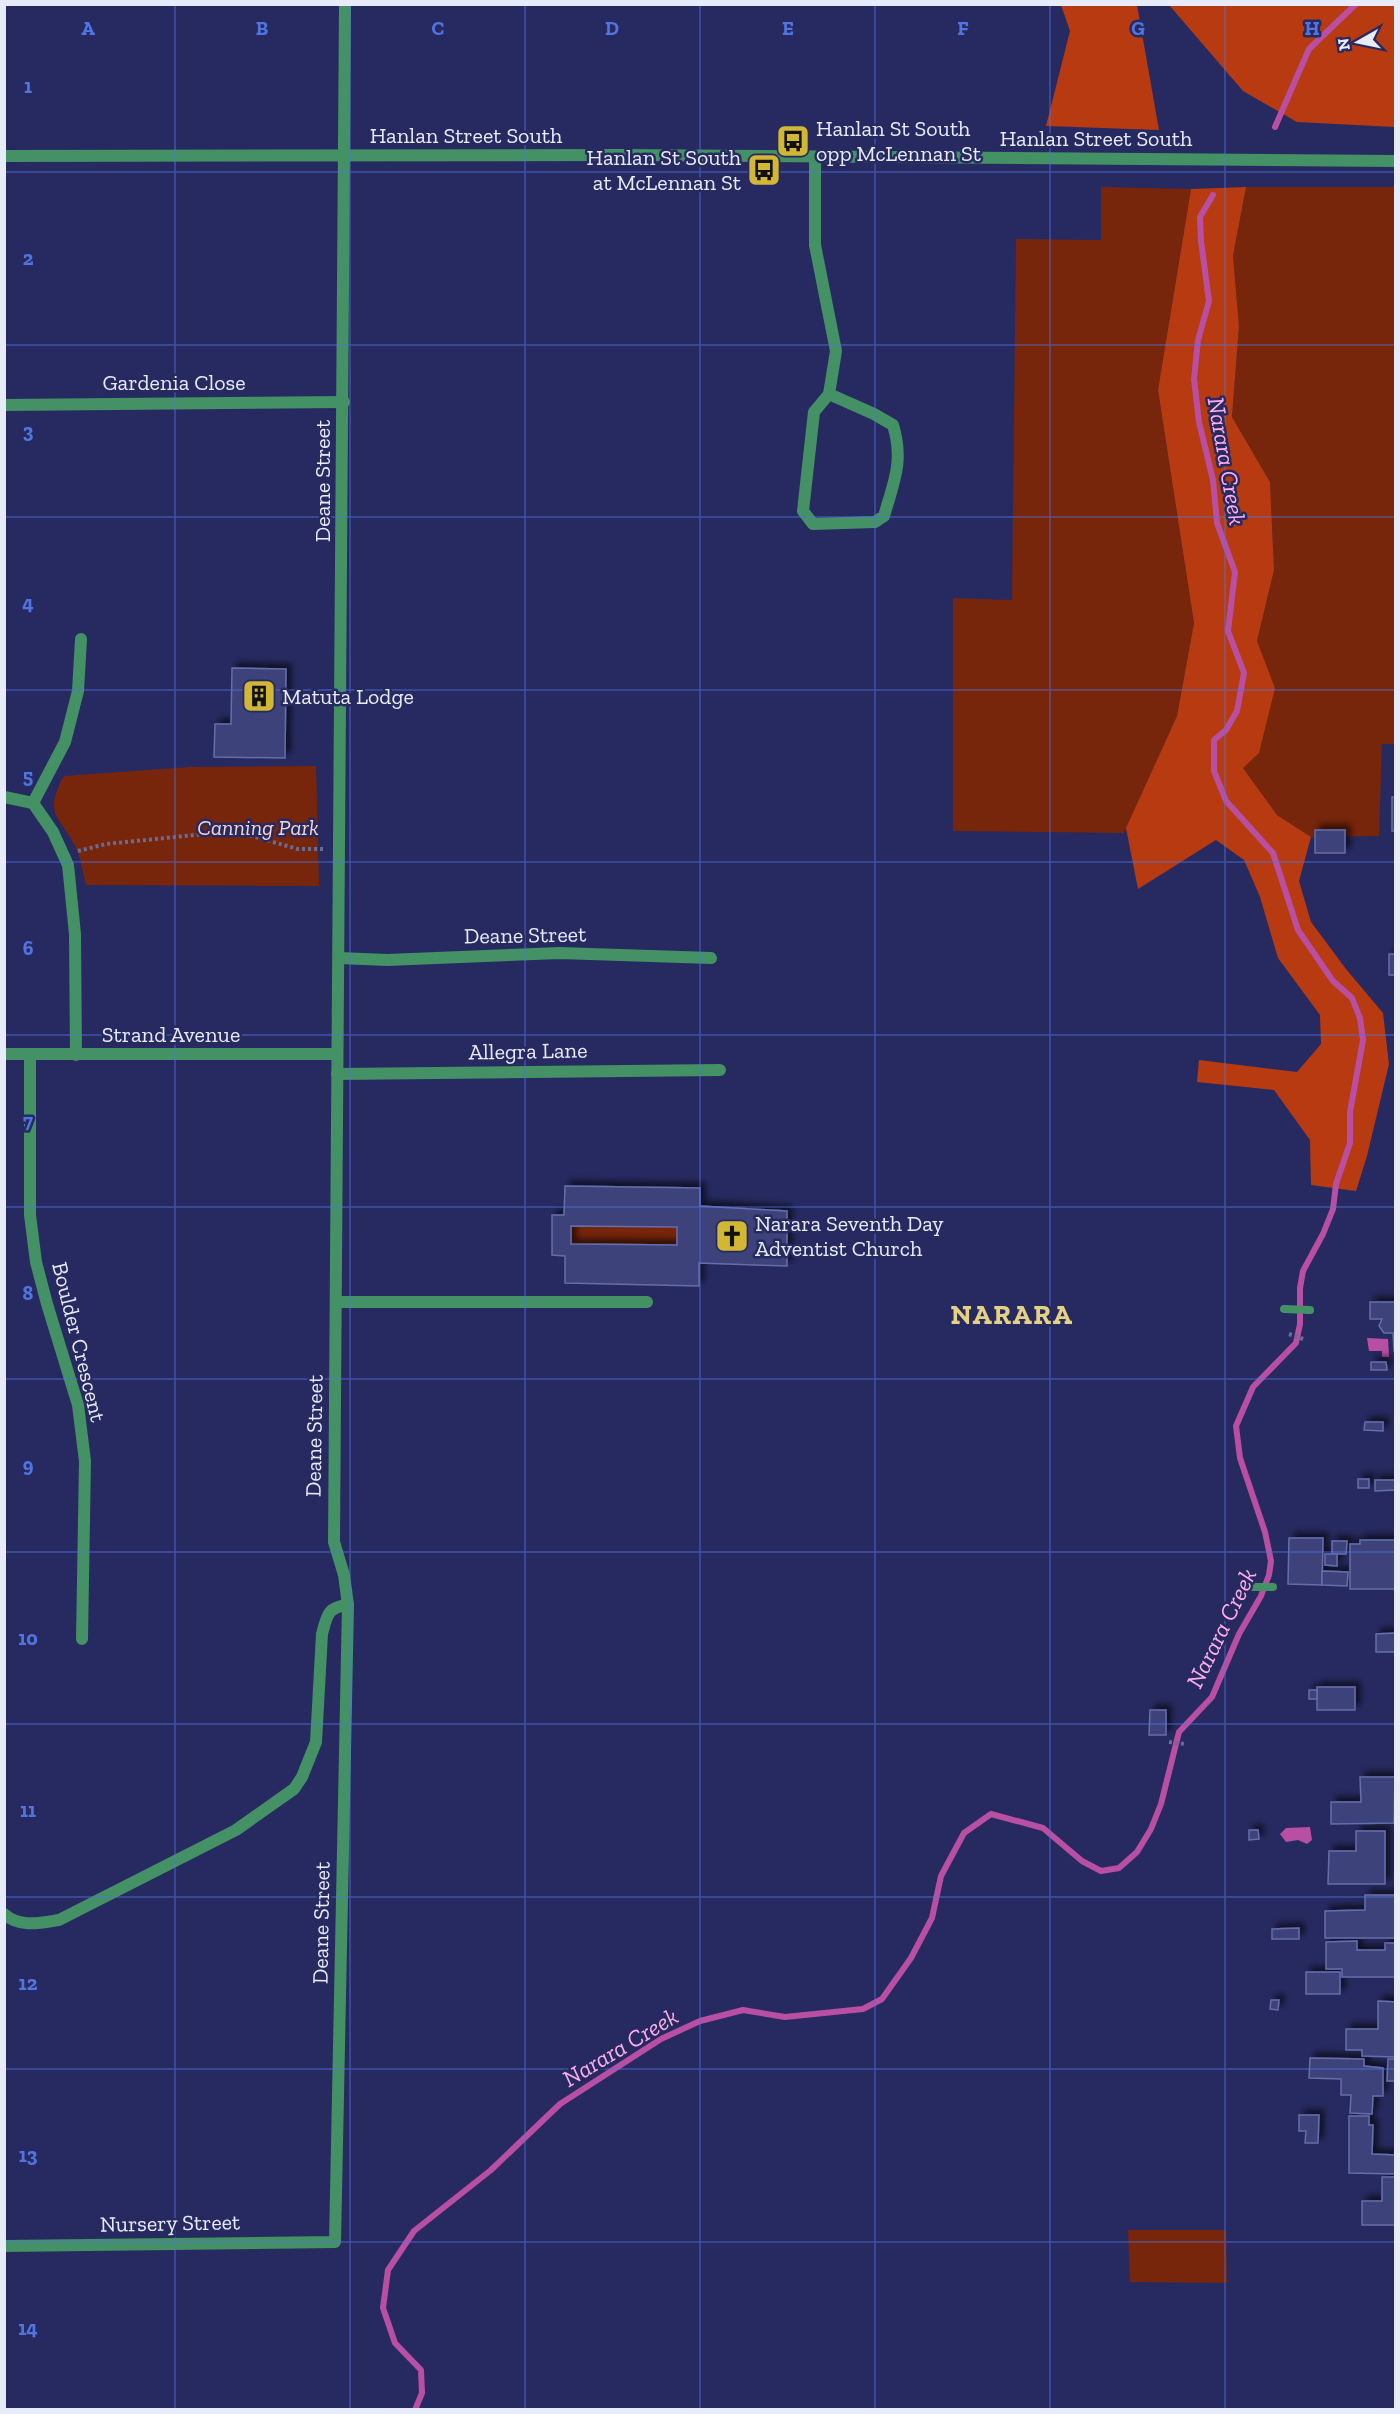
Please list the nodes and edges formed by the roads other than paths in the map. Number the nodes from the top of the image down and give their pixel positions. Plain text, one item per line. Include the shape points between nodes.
1 (345, 4) edge
2 (4, 156) edge
3 (344, 156) junction
4 (815, 158) junction
5 (1395, 161) edge
6 (829, 394) junction
7 (344, 402) junction
8 (4, 405) edge
9 (81, 639) dead end
10 (4, 797) edge
11 (33, 803) junction
12 (339, 958) junction
13 (711, 958) dead end
14 (4, 1054) edge
15 (337, 1054) junction
16 (30, 1055) junction
17 (76, 1055) junction
18 (720, 1070) dead end
19 (337, 1074) junction
20 (337, 1302) junction
21 (647, 1302) dead end
22 (1284, 1309) dead end
23 (1310, 1310) dead end
24 (1252, 1587) dead end
25 (1273, 1587) dead end
26 (348, 1605) junction
27 (82, 1639) dead end
28 (4, 1914) edge
29 (335, 2242) joint
30 (4, 2246) edge

1 - 3 street, Deane Street
2 - 3 street, Hanlan Street South
3 - 4 street, Hanlan Street South
3 - 7 street, Deane Street
4 - 5 street, Hanlan Street South
4 - 6 street via 815,245 836,351
6 - 6 street via 814,412 803,511 813,524 875,522 884,516 898,464 899,444 893,425
7 - 8 street, Gardenia Close
7 - 12 street, Deane Street
9 - 11 street via 78,691 65,742
10 - 11 street
11 - 17 street via 53,832 68,866 75,934
12 - 13 street, Deane Street via 387,960 560,953
12 - 15 street, Deane Street
14 - 16 street, Strand Avenue
15 - 17 street, Strand Avenue
15 - 19 street, Deane Street
16 - 17 street, Strand Avenue
16 - 27 street, Boulder Crescent via 30,1215 36,1262 78,1404 85,1461
18 - 19 street, Allegra Lane
19 - 20 street, Deane Street
20 - 21 street
20 - 26 street, Deane Street via 334,1542
22 - 23 lane
24 - 25 lane
26 - 28 street via 338,1606 326,1618 316,1742 294,1789 236,1830 59,1920 16,1922
26 - 29 street, Deane Street
29 - 30 street, Nursery Street

